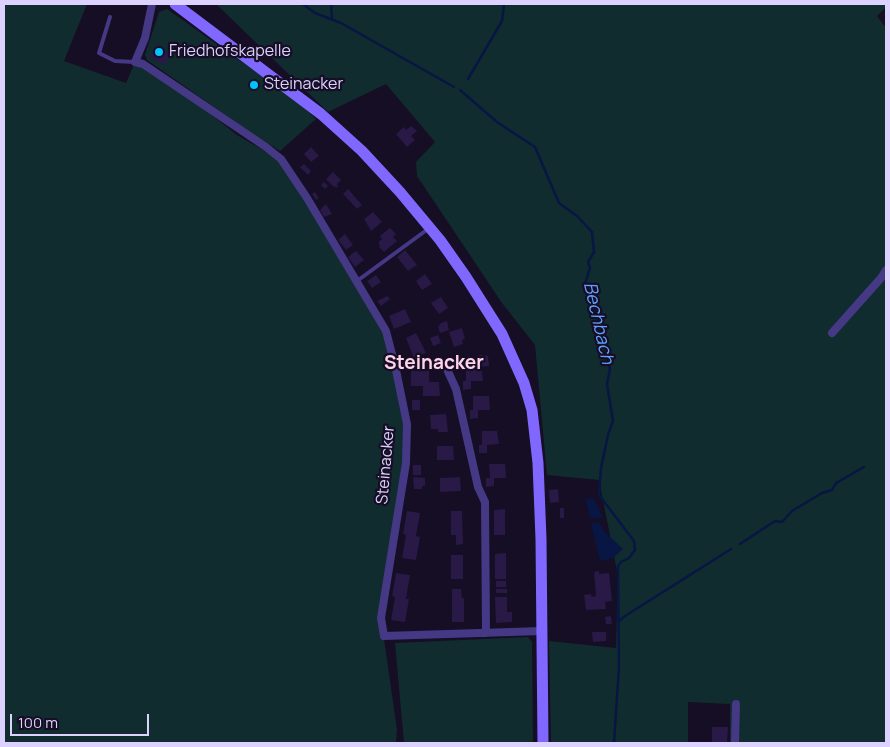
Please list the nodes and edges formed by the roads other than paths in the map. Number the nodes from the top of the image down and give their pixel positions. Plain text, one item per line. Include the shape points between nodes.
1 (152, 4) edge
2 (175, 4) edge
3 (110, 17) dead end
4 (135, 62) junction
5 (430, 227) junction
6 (886, 270) edge
7 (357, 282) junction
8 (832, 333) dead end
9 (445, 365) dead end
10 (542, 631) junction
11 (486, 633) junction
12 (736, 704) dead end
13 (543, 743) edge
14 (735, 743) edge

1 - 4 street via 145,38
2 - 5 main road via 321,114 362,151
3 - 4 lane via 99,52 115,61
4 - 7 street, Steinacker via 143,64 281,159
5 - 7 lane
5 - 10 main road via 502,334 532,410 538,463
6 - 8 street
7 - 11 street, Steinacker via 386,331 407,424 406,463 381,618 384,636
9 - 11 street via 456,389 478,487 485,502
10 - 11 street, Steinacker
10 - 13 main road
12 - 14 street

